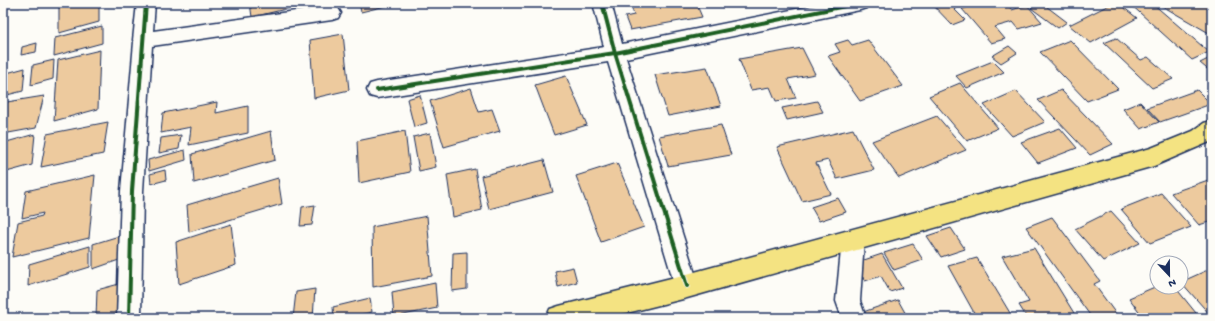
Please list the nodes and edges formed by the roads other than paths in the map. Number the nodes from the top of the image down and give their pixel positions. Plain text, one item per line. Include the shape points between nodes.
1 (146, 3) edge
2 (602, 3) edge
3 (860, 3) edge
4 (332, 13) dead end
5 (142, 40) junction
6 (616, 53) junction
7 (377, 90) dead end
8 (1212, 129) edge
9 (853, 240) junction
10 (687, 286) junction
11 (129, 318) edge
12 (559, 318) edge
13 (854, 318) edge

1 - 5 street
2 - 6 street
3 - 6 street
4 - 5 street
5 - 11 street via 132,191
6 - 7 street
6 - 10 street
8 - 9 main road via 1154,157
9 - 10 main road
9 - 13 street via 848,301
10 - 12 main road

